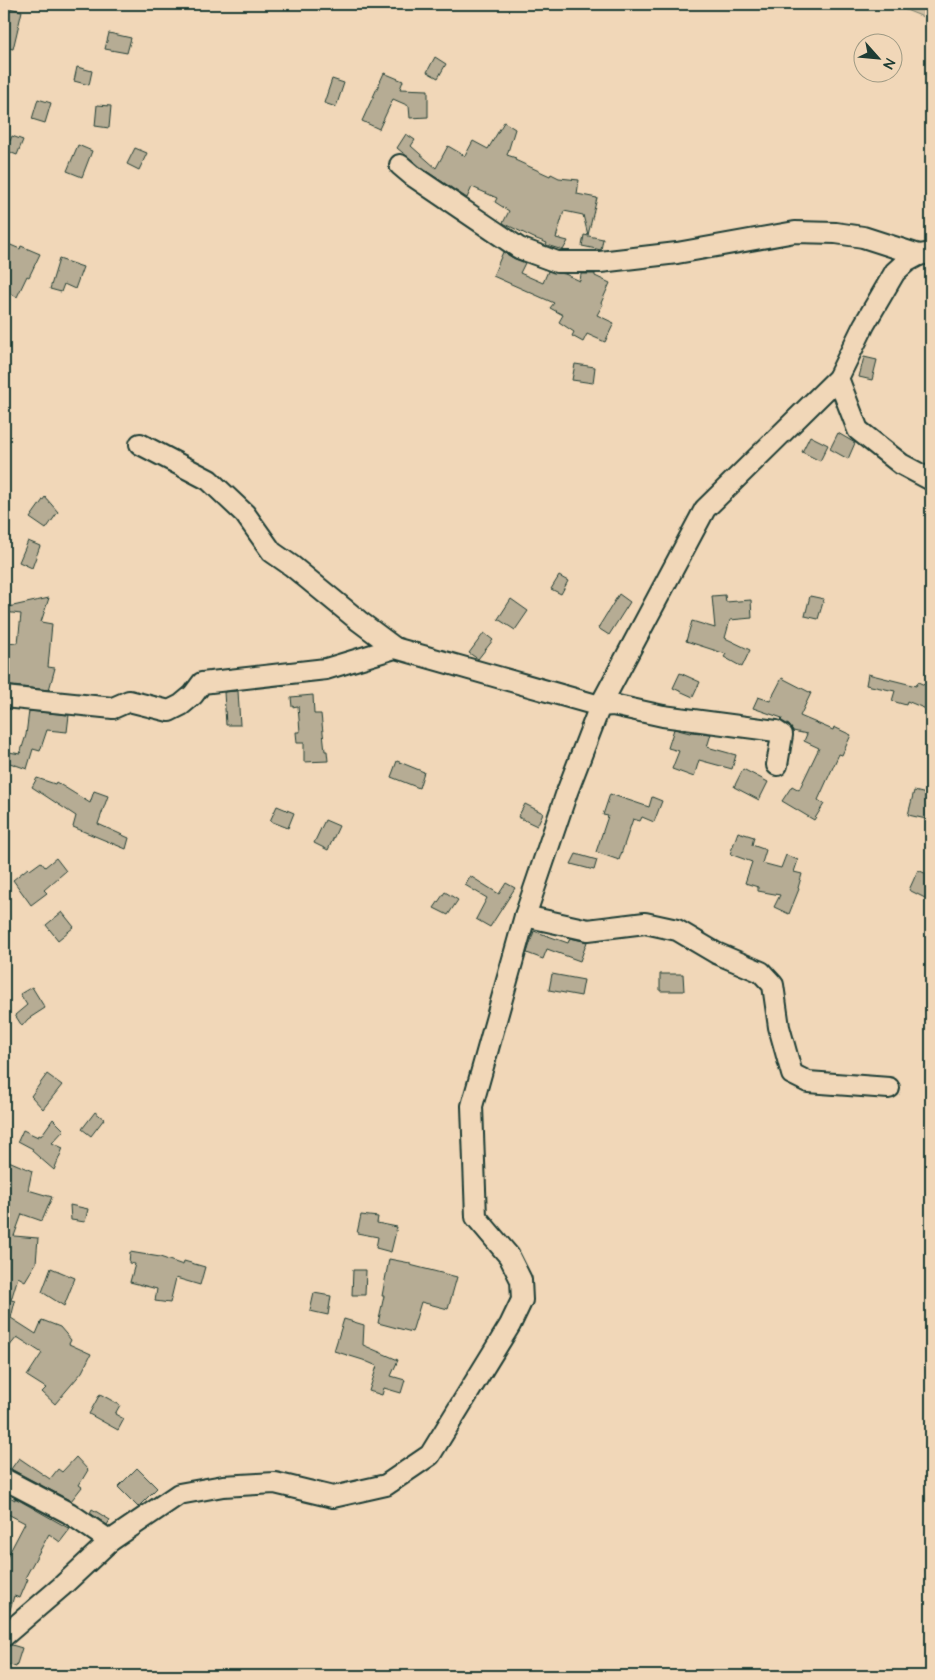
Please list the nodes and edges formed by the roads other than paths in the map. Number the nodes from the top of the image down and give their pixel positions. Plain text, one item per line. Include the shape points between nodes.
1 (400, 165) dead end
2 (925, 254) edge
3 (838, 378) junction
4 (140, 444) dead end
5 (931, 480) edge
6 (395, 648) junction
7 (4, 697) edge
8 (600, 706) junction
9 (777, 765) dead end
10 (525, 916) junction
11 (889, 1088) dead end
12 (4, 1479) edge
13 (110, 1541) junction
14 (4, 1636) edge

1 - 2 street via 519,248 557,262 600,262 677,253 794,232 863,237
2 - 3 street via 906,262 895,272
3 - 5 street via 858,430 901,464
3 - 8 street via 705,509
4 - 6 street via 209,480 245,514 272,552
6 - 7 street via 326,669 202,683 193,696 169,711 129,702 113,708
6 - 8 street
8 - 9 street via 613,705 664,716 776,731 782,735
8 - 10 street
10 - 11 street via 588,930 645,923 677,930 716,953 761,972 774,985 779,1027 792,1074 808,1082
10 - 13 street via 472,1106 476,1216 509,1256 521,1280 522,1300 430,1455 386,1485 332,1497 275,1483 223,1486 179,1494
12 - 13 street via 69,1513
13 - 14 street

